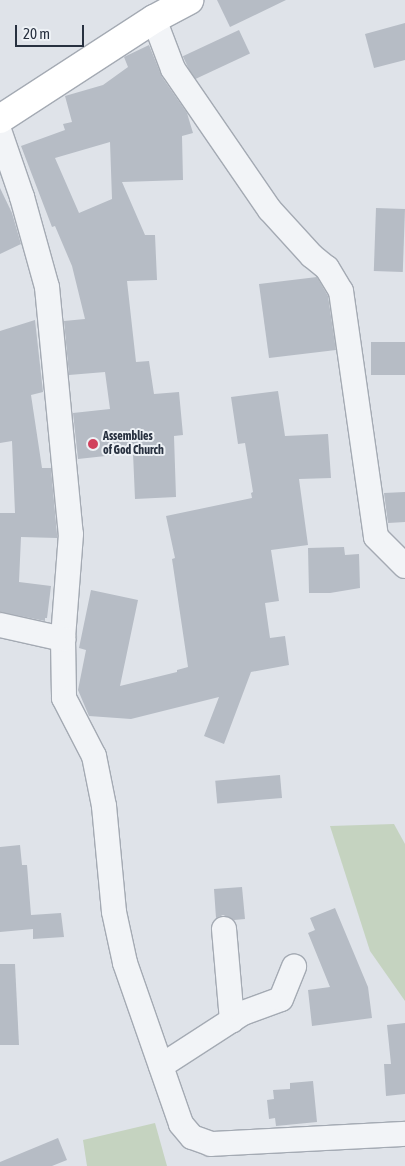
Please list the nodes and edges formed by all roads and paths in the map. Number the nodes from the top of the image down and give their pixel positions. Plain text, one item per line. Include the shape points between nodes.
1 (189, 0) edge
2 (154, 19) junction
3 (0, 119) edge
4 (0, 133) edge
5 (405, 566) edge
6 (0, 625) edge
7 (64, 639) junction
8 (224, 929) dead end
9 (294, 966) dead end
10 (232, 1021) junction
11 (161, 1066) junction
12 (405, 1134) edge

1 - 2 main road
2 - 3 main road
2 - 5 street via 173,69 264,202 312,256 327,268 341,291 376,537
4 - 7 street via 47,287 71,534
6 - 7 street
7 - 11 street via 64,698 94,756 104,806 114,912 125,963
8 - 10 street
9 - 10 street via 281,1000 243,1013
10 - 11 street
11 - 12 street via 180,1124 192,1137 211,1144

